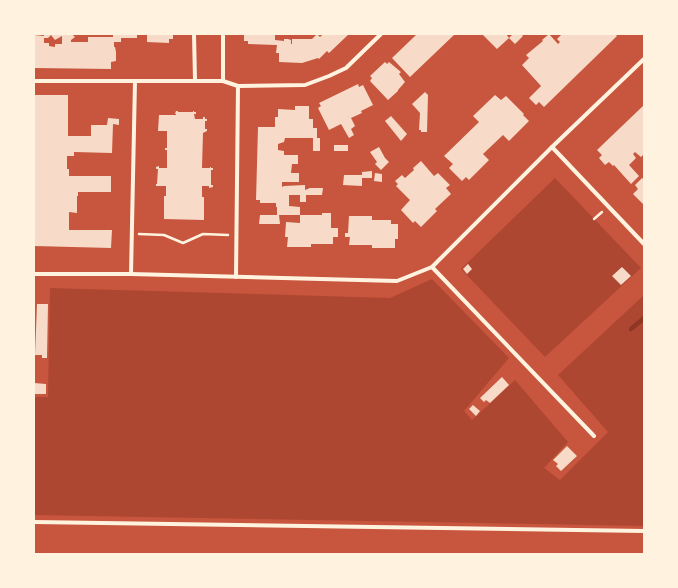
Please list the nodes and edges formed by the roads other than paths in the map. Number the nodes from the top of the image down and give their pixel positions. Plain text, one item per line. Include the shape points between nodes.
1 (194, 34) edge
2 (223, 34) edge
3 (381, 34) edge
4 (644, 59) edge
5 (34, 80) edge
6 (195, 80) junction
7 (223, 81) junction
8 (135, 82) junction
9 (238, 86) junction
10 (552, 147) junction
11 (644, 244) edge
12 (432, 267) junction
13 (34, 274) edge
14 (131, 274) junction
15 (236, 277) junction
16 (594, 436) dead end
17 (34, 522) edge
18 (644, 531) edge

1 - 6 street
2 - 7 street
3 - 9 street via 346,68 305,85
4 - 10 street
5 - 8 street
6 - 7 street
6 - 8 street
7 - 9 street
8 - 14 street
9 - 15 street
10 - 11 street
10 - 12 street
12 - 15 street via 397,281
12 - 16 street
13 - 14 street
14 - 15 street
17 - 18 street

